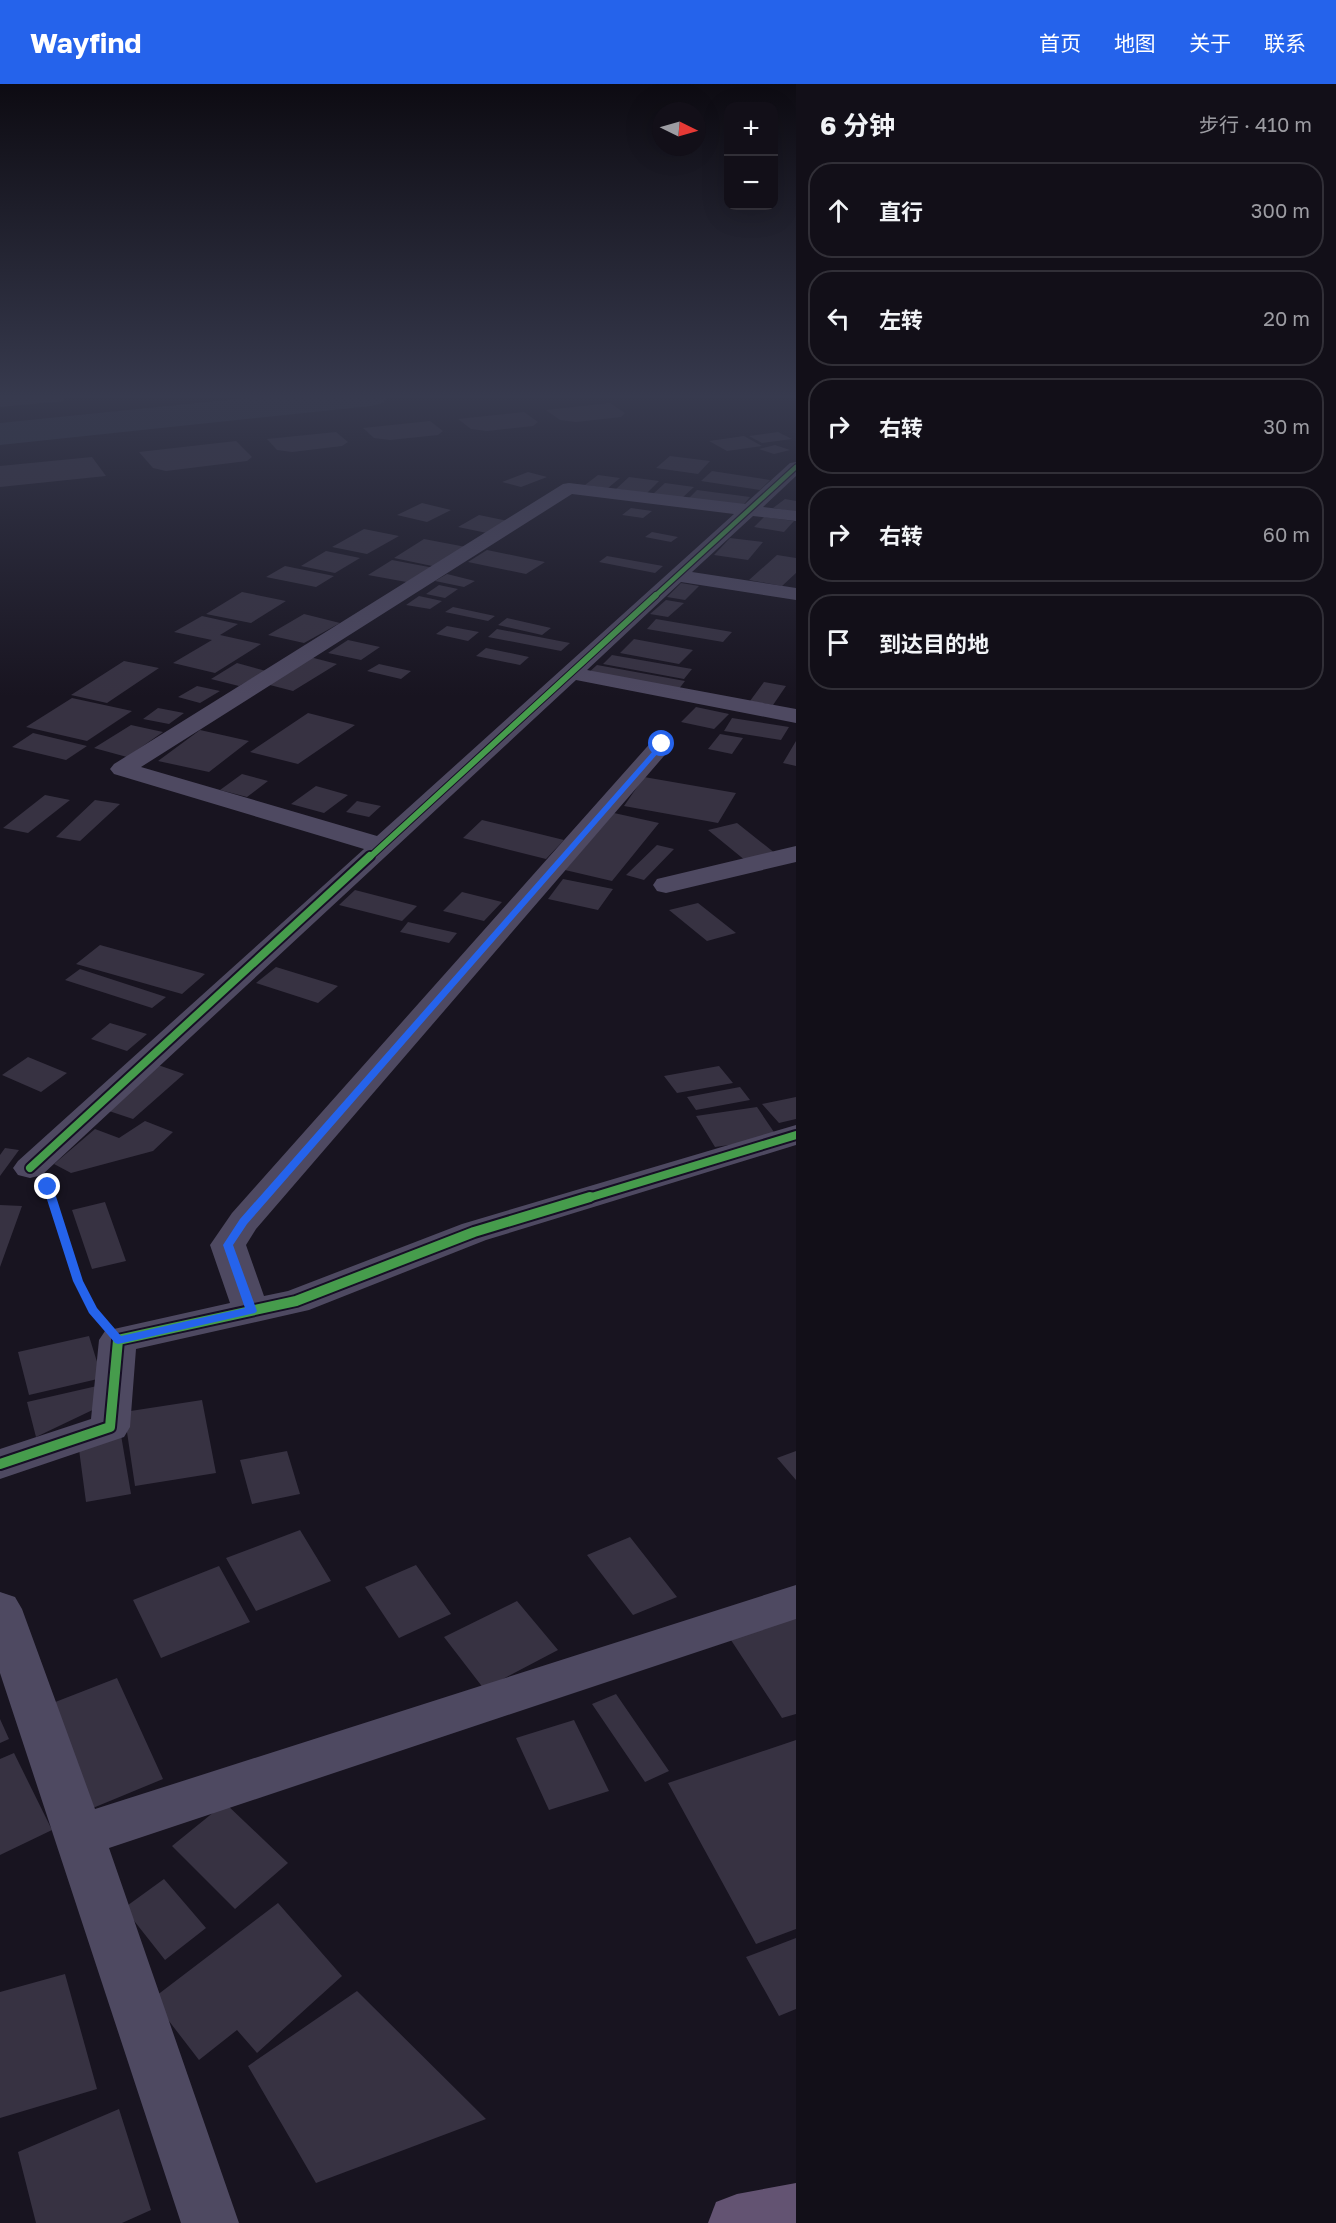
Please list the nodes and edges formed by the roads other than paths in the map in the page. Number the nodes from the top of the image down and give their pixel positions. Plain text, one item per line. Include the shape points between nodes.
1 (557, 496) edge
2 (636, 496) edge
3 (764, 496) edge
4 (750, 509) junction
5 (796, 516) edge
6 (677, 576) junction
7 (796, 594) edge
8 (571, 673) junction
9 (796, 716) edge
10 (662, 744) dead end
11 (382, 846) junction
12 (796, 854) edge
13 (666, 885) dead end
14 (796, 1135) edge
15 (30, 1168) road end
16 (251, 1311) junction
17 (0, 1464) edge
18 (796, 1602) edge
19 (0, 1609) edge
20 (80, 1836) junction
21 (796, 2212) edge
22 (210, 2223) edge
23 (738, 2223) edge

1 - 11 street via 122,769
2 - 4 street
3 - 4 street
4 - 5 street
4 - 6 street
6 - 7 street
6 - 8 street
8 - 9 street
8 - 11 street
10 - 16 street via 244,1221 228,1245
11 - 15 street
12 - 13 street
14 - 16 street via 474,1232 296,1301
16 - 17 street via 118,1340 110,1427
18 - 20 street
19 - 20 street
20 - 22 street
21 - 23 main road

